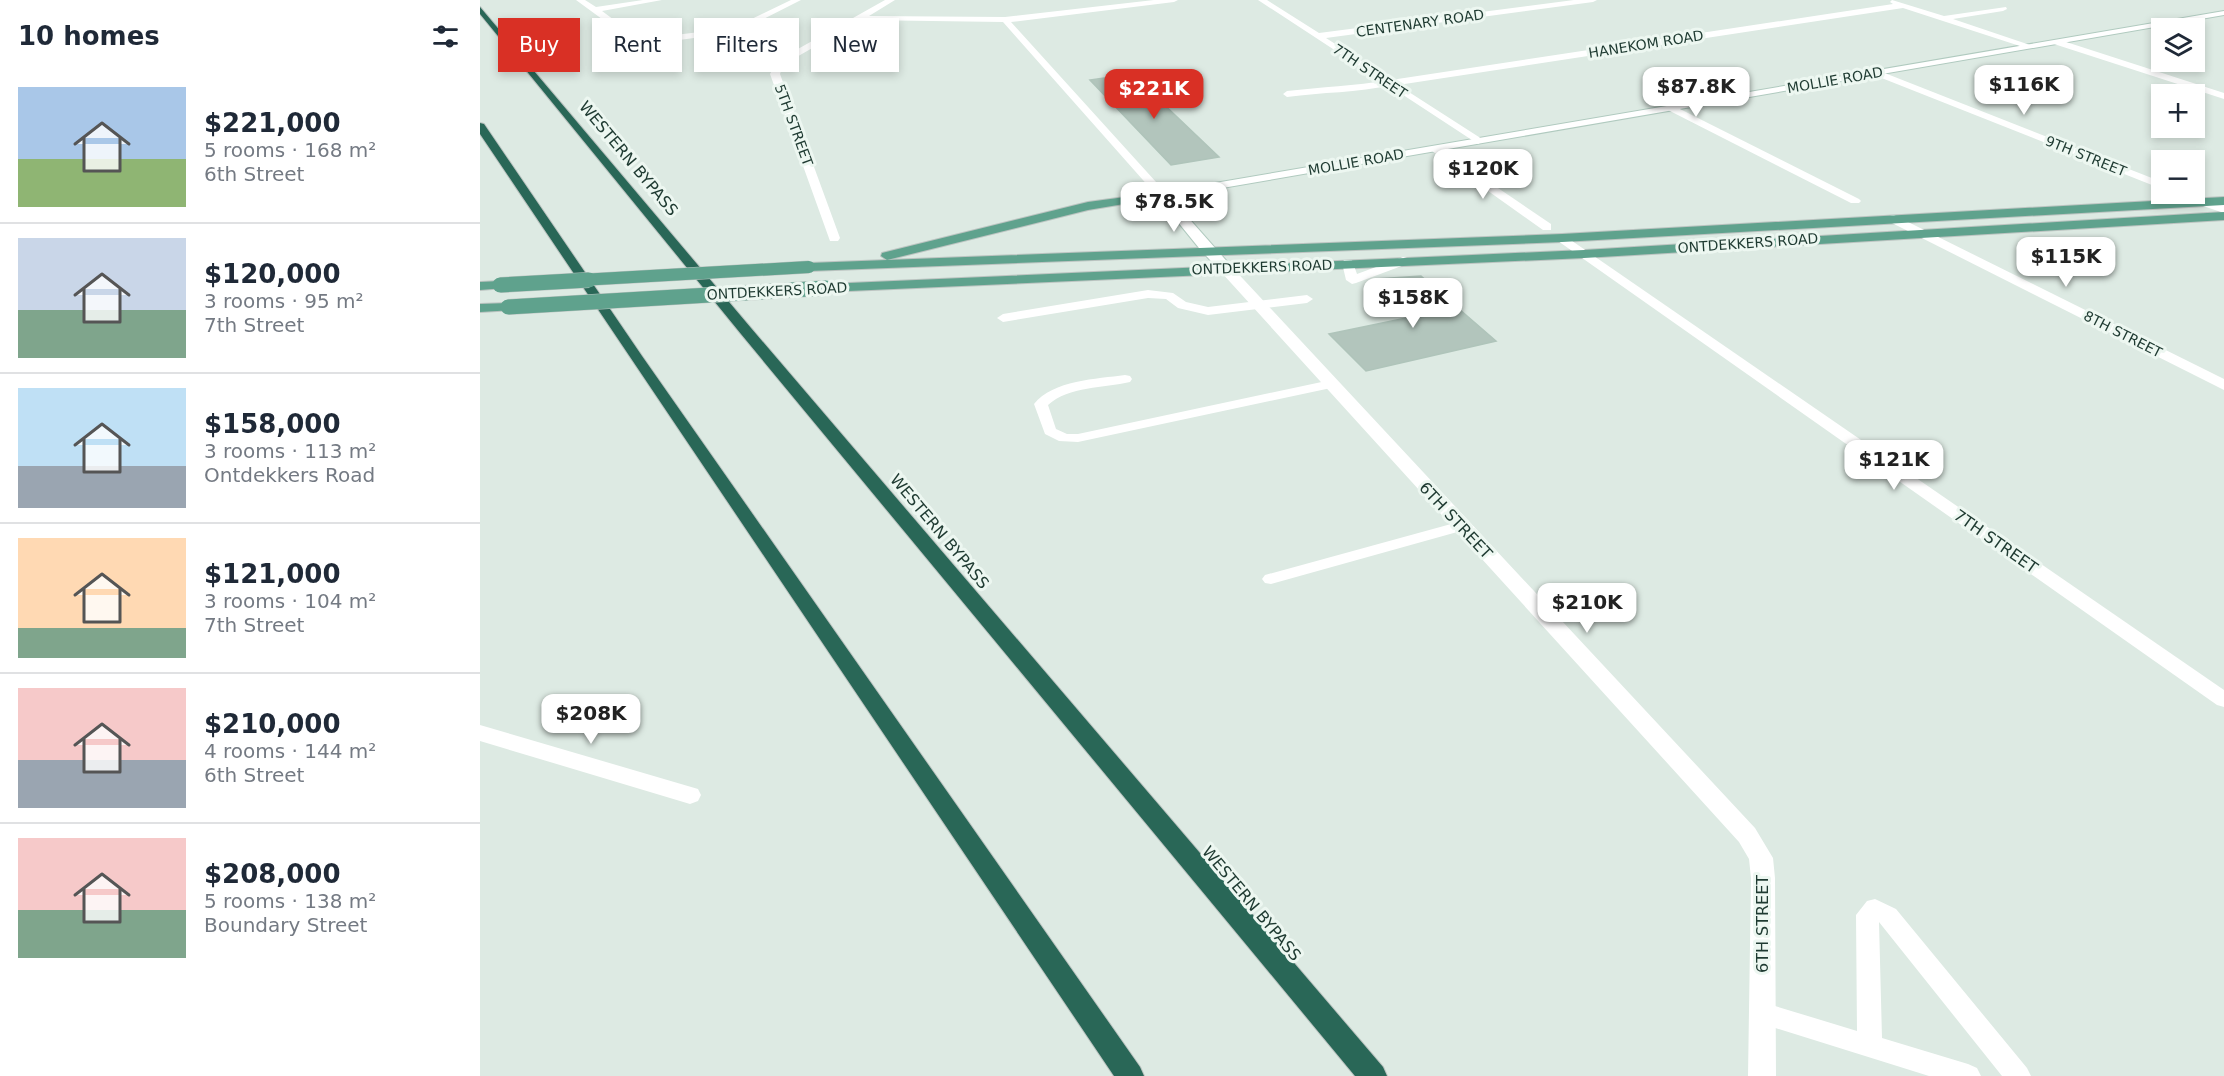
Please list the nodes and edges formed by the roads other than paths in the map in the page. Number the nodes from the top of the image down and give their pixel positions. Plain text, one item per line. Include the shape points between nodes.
1 (580, 0) edge
2 (658, 0) edge
3 (797, 0) edge
4 (891, 0) edge
5 (1174, 0) edge
6 (1262, 0) edge
7 (1593, 0) edge
8 (1889, 0) edge
9 (1904, 5) junction
10 (480, 9) edge
11 (2003, 9) dead end
12 (595, 10) junction
13 (2222, 14) edge
14 (861, 18) edge
15 (1942, 18) junction
16 (899, 19) edge
17 (1005, 20) junction
18 (1318, 36) junction
19 (2057, 42) junction
20 (811, 46) edge
21 (2029, 46) junction
22 (1877, 73) junction
23 (1389, 83) junction
24 (1287, 94) dead end
25 (2224, 96) edge
26 (1672, 108) junction
27 (480, 126) edge
28 (1478, 141) junction
29 (1436, 149) junction
30 (2151, 182) edge
31 (1162, 195) junction
32 (1855, 201) dead end
33 (2224, 201) edge
34 (2207, 202) junction
35 (2224, 210) edge
36 (2224, 216) edge
37 (1894, 219) junction
38 (1547, 227) dead end
39 (1921, 232) junction
40 (834, 238) dead end
41 (1562, 238) junction
42 (1208, 250) junction
43 (1584, 254) junction
44 (823, 267) junction
45 (1226, 268) junction
46 (480, 286) edge
47 (1307, 299) dead end
48 (1258, 304) junction
49 (480, 308) edge
50 (1003, 318) dead end
51 (1125, 379) dead end
52 (1331, 384) junction
53 (2224, 385) edge
54 (1462, 526) junction
55 (1271, 579) dead end
56 (2224, 700) edge
57 (480, 733) edge
58 (690, 795) dead end
59 (1762, 1014) junction
60 (1869, 1046) junction
61 (1130, 1076) edge
62 (1373, 1076) edge
63 (1762, 1076) edge
64 (1968, 1076) edge
65 (2018, 1076) edge

1 - 12 street
2 - 12 street
3 - 12 street via 735,30 650,41 635,39
4 - 14 street, 5TH STREET
5 - 17 street
6 - 18 street, 7TH STREET
7 - 18 street, CENTENARY ROAD
8 - 9 street
9 - 15 street
9 - 23 street, HANEKOM ROAD
10 - 62 highway, WESTERN BYPASS
11 - 15 street
13 - 19 street, MOLLIE ROAD
15 - 21 street
16 - 17 street
17 - 31 street, 6TH STREET
18 - 23 street, 7TH STREET
19 - 21 street, MOLLIE ROAD
19 - 25 street
20 - 40 street, 5TH STREET via 778,67 776,74
21 - 22 street, MOLLIE ROAD
22 - 26 street, MOLLIE ROAD
22 - 30 street, 9TH STREET
23 - 24 lane
23 - 28 street, 7TH STREET
26 - 28 street, MOLLIE ROAD
26 - 32 street
27 - 61 highway
28 - 29 street, MOLLIE ROAD
29 - 31 street, MOLLIE ROAD
29 - 38 street
31 - 42 street, 6TH STREET
31 - 44 main road via 1088,206 913,250
33 - 34 main road, ONTDEKKERS ROAD
34 - 35 street
34 - 37 main road, ONTDEKKERS ROAD
36 - 39 main road, ONTDEKKERS ROAD
37 - 39 street, 8TH STREET
37 - 41 main road, ONTDEKKERS ROAD
39 - 43 main road, ONTDEKKERS ROAD
39 - 53 street, 8TH STREET
41 - 42 main road, ONTDEKKERS ROAD
41 - 43 street, 7TH STREET
42 - 44 main road, ONTDEKKERS ROAD
42 - 45 street, 6TH STREET
43 - 45 main road, ONTDEKKERS ROAD
43 - 56 street, 7TH STREET
44 - 46 main road, ONTDEKKERS ROAD, bridge
45 - 48 street, 6TH STREET
45 - 49 main road, ONTDEKKERS ROAD, bridge
47 - 48 lane
48 - 50 lane via 1208,311 1182,305 1169,296 1148,294
48 - 52 street, 6TH STREET
51 - 52 lane via 1046,398 1041,404 1050,431 1064,438 1078,438
52 - 54 street, 6TH STREET
54 - 55 lane
54 - 59 street, 6TH STREET via 1747,836 1761,858
57 - 58 street
59 - 60 lane
59 - 63 street, 6TH STREET
60 - 64 lane
60 - 65 lane via 1867,915 1875,908 1888,916

